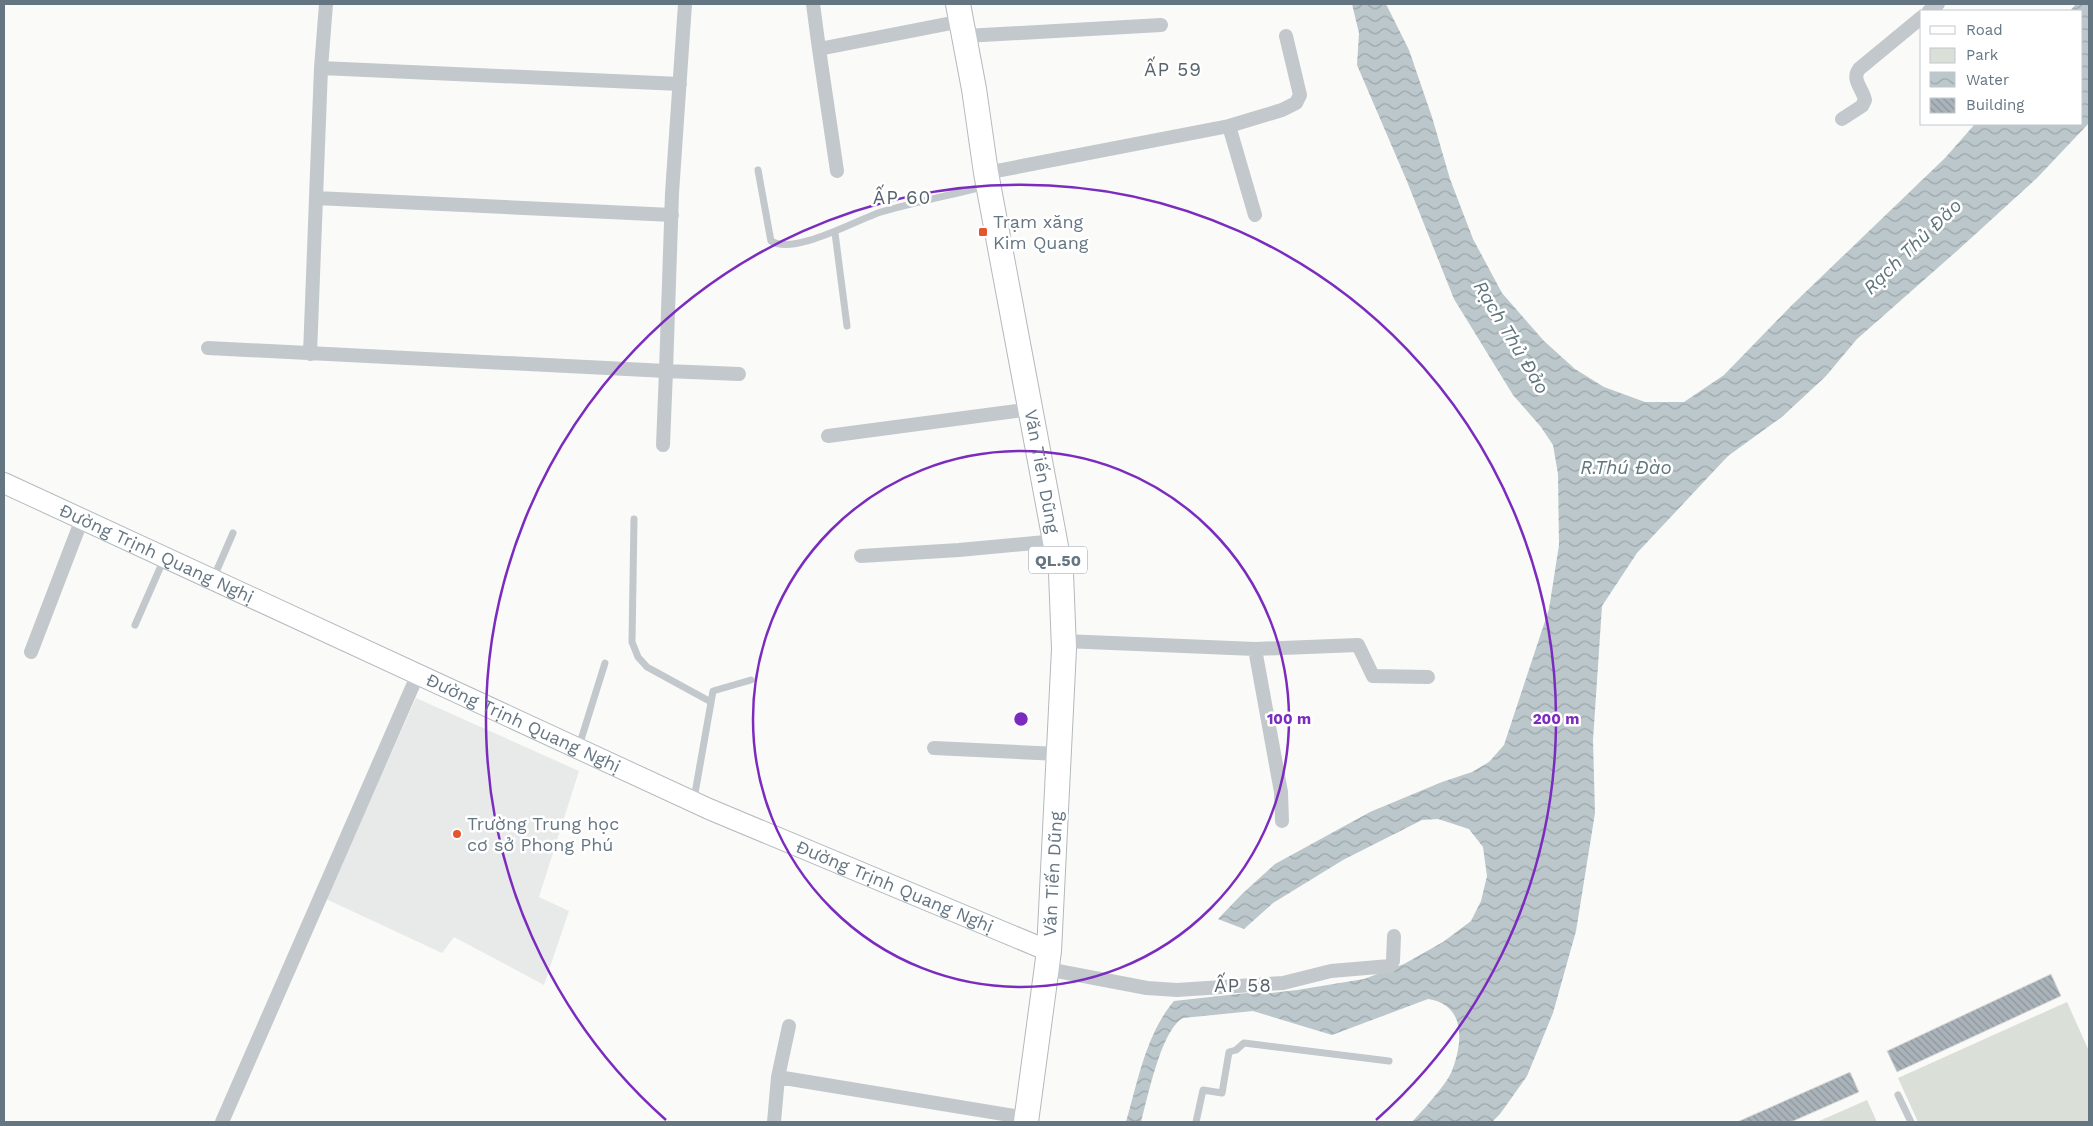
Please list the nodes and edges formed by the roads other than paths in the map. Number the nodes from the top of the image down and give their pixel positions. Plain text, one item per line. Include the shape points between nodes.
1 (326, 4) edge
2 (685, 4) edge
3 (813, 4) edge
4 (1920, 19) edge
5 (962, 20) edge
6 (1161, 26) dead end
7 (1286, 36) dead end
8 (819, 49) junction
9 (321, 68) junction
10 (680, 84) junction
11 (1842, 119) dead end
12 (1229, 126) junction
13 (758, 170) dead end
14 (837, 171) dead end
15 (988, 179) junction
16 (316, 198) junction
17 (672, 215) junction
18 (1255, 215) dead end
19 (835, 233) junction
20 (847, 326) dead end
21 (208, 348) dead end
22 (310, 354) junction
23 (666, 370) junction
24 (739, 374) dead end
25 (1031, 409) junction
26 (828, 436) dead end
27 (663, 445) dead end
28 (4, 483) edge
29 (82, 519) junction
30 (634, 519) dead end
31 (233, 533) dead end
32 (1055, 541) junction
33 (861, 556) dead end
34 (164, 558) junction
35 (213, 579) junction
36 (135, 625) dead end
37 (1064, 641) junction
38 (1255, 649) junction
39 (31, 652) dead end
40 (605, 663) dead end
41 (418, 674) junction
42 (1428, 677) dead end
43 (751, 680) dead end
44 (711, 702) junction
45 (934, 748) dead end
46 (578, 749) junction
47 (1059, 754) junction
48 (693, 802) junction
49 (1282, 821) dead end
50 (1394, 936) dead end
51 (1048, 960) junction
52 (789, 1026) dead end
53 (1389, 1061) dead end
54 (778, 1077) junction
55 (1898, 1095) dead end
56 (1029, 1121) edge
57 (222, 1122) edge
58 (774, 1122) edge
59 (1196, 1122) edge
60 (1911, 1122) edge

1 - 9 street
2 - 10 street
3 - 8 street
4 - 11 street via 1855,74 1865,100 1862,106
5 - 6 street
5 - 8 street
5 - 15 highway, Văn Tiến Dũng / QL.50
7 - 12 street via 1300,95 1296,103
8 - 14 street
9 - 10 street
9 - 16 street
10 - 17 street
12 - 15 street
12 - 18 street
13 - 19 lane via 771,241 784,244
15 - 19 lane via 878,213
15 - 25 highway, Văn Tiến Dũng / QL.50
16 - 17 street
16 - 22 street
17 - 23 street
19 - 20 lane
21 - 22 street
22 - 23 street
23 - 24 street
23 - 27 street
25 - 26 street
25 - 32 highway, Văn Tiến Dũng / QL.50
28 - 29 main road, Đường Trịnh Quang Nghị
29 - 34 main road, Đường Trịnh Quang Nghị
29 - 39 street
30 - 44 lane via 632,642 638,657 647,667
31 - 35 lane
32 - 33 street
32 - 37 highway, Văn Tiến Dũng / QL.50
34 - 35 main road, Đường Trịnh Quang Nghị
34 - 36 lane
35 - 41 main road, Đường Trịnh Quang Nghị
37 - 38 street
37 - 47 highway, Văn Tiến Dũng / QL.50
38 - 42 street via 1358,645 1373,676
38 - 49 street via 1281,792
40 - 46 lane
41 - 46 main road, Đường Trịnh Quang Nghị
41 - 57 street
43 - 44 lane via 713,691
44 - 48 lane
45 - 47 street
46 - 48 main road, Đường Trịnh Quang Nghị
47 - 51 highway, Văn Tiến Dũng / QL.50
48 - 51 main road, Đường Trịnh Quang Nghị
50 - 51 street via 1390,966 1331,971 1283,983 1177,990 1139,986
51 - 56 highway, Văn Tiến Dũng / QL.50
52 - 54 street
53 - 59 lane via 1244,1043 1229,1052 1222,1093 1203,1090
54 - 56 street
54 - 58 street
55 - 60 lane

